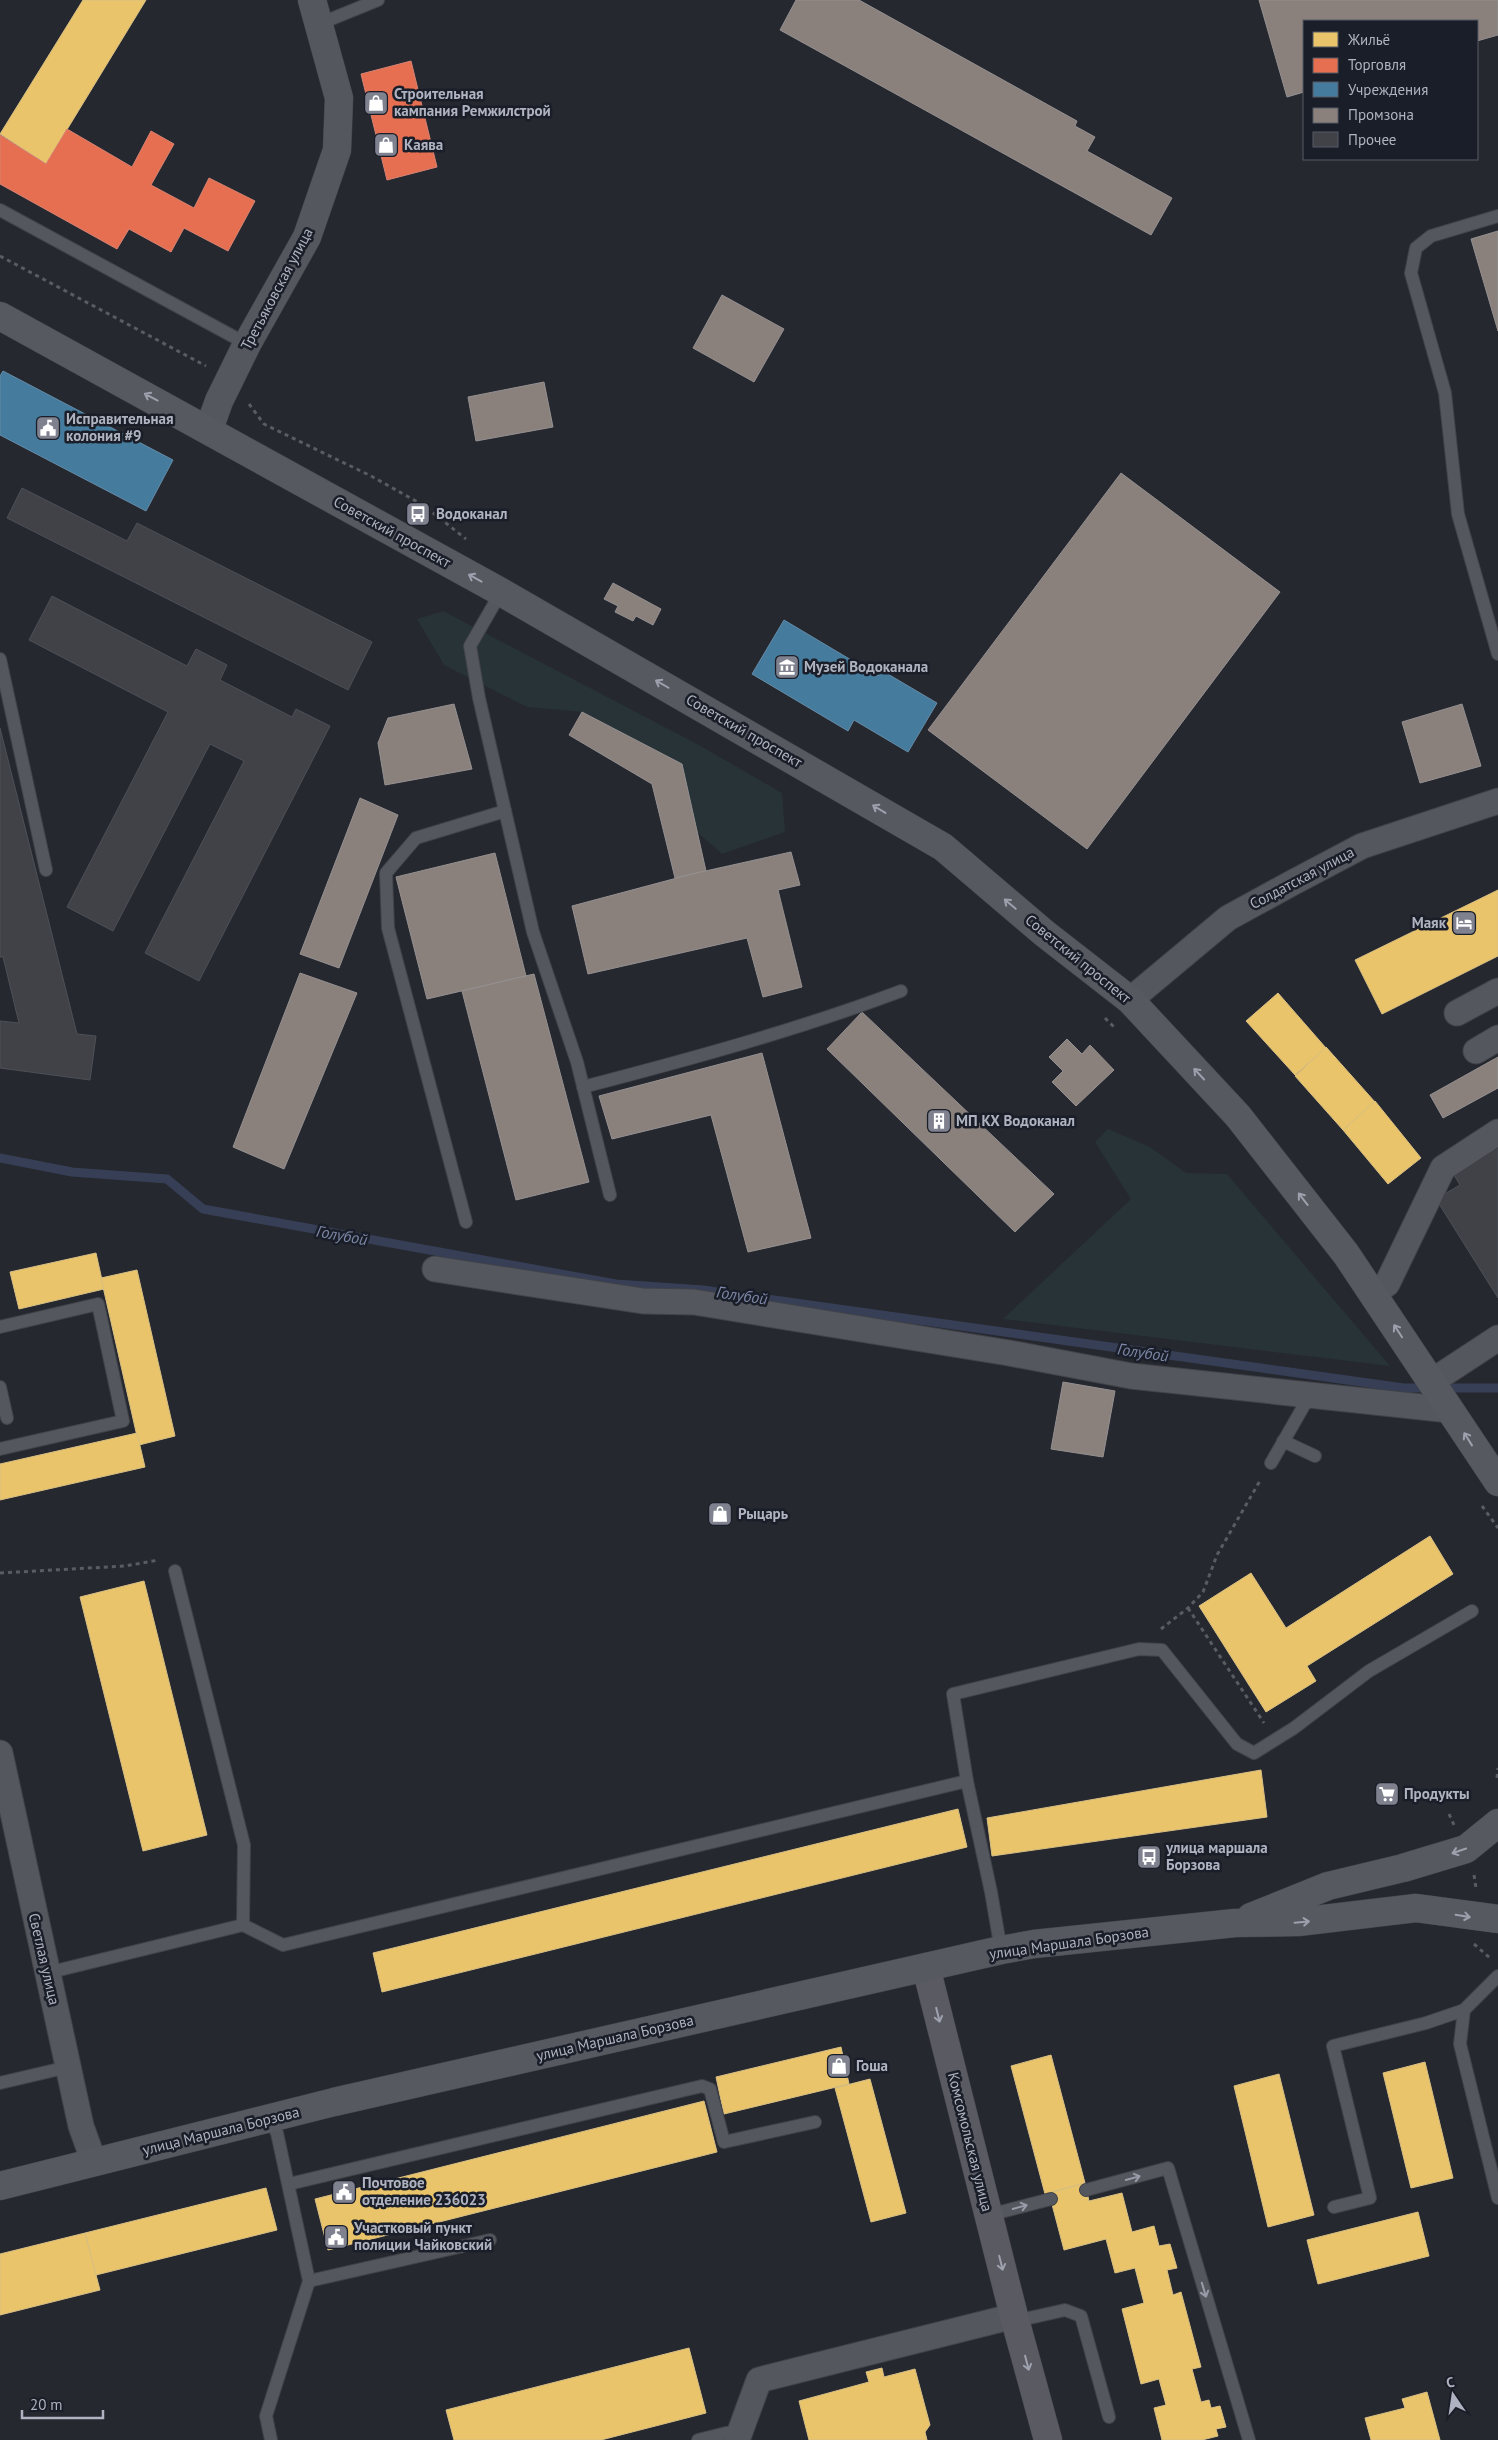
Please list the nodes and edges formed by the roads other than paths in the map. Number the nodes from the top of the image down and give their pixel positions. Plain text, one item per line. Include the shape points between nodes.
1 (378, 0) edge
2 (316, 12) edge
3 (0, 210) edge
4 (1498, 216) edge
5 (0, 316) edge
6 (247, 344) junction
7 (209, 429) junction
8 (502, 592) junction
9 (1498, 654) edge
10 (0, 659) edge
11 (1498, 801) edge
12 (505, 811) junction
13 (46, 870) dead end
14 (901, 990) dead end
15 (1498, 991) edge
16 (1130, 1000) junction
17 (1457, 1014) dead end
18 (1498, 1038) edge
19 (1476, 1051) dead end
20 (583, 1087) junction
21 (1498, 1132) edge
22 (610, 1196) dead end
23 (466, 1222) dead end
24 (435, 1270) dead end
25 (1380, 1288) junction
26 (0, 1327) edge
27 (1498, 1338) edge
28 (0, 1387) edge
29 (1436, 1390) junction
30 (1310, 1395) junction
31 (7, 1418) dead end
32 (1283, 1441) junction
33 (0, 1449) edge
34 (1315, 1456) dead end
35 (1271, 1463) road end
36 (1494, 1481) edge
37 (175, 1571) dead end
38 (1472, 1611) dead end
39 (0, 1753) edge
40 (967, 1781) junction
41 (1498, 1823) edge
42 (1498, 1919) edge
43 (1236, 1923) junction
44 (243, 1924) junction
45 (1000, 1950) junction
46 (926, 1968) junction
47 (47, 1972) junction
48 (1498, 1976) edge
49 (1464, 2010) junction
50 (68, 2067) junction
51 (0, 2083) edge
52 (270, 2119) junction
53 (816, 2122) dead end
54 (94, 2162) junction
55 (1495, 2175) edge
56 (288, 2184) junction
57 (0, 2186) edge
58 (1086, 2190) dead end
59 (1498, 2198) edge
60 (1051, 2199) dead end
61 (1334, 2207) dead end
62 (989, 2215) junction
63 (490, 2240) dead end
64 (310, 2281) junction
65 (1015, 2319) junction
66 (1109, 2417) dead end
67 (738, 2436) edge
68 (271, 2440) edge
69 (698, 2440) edge
70 (1048, 2440) edge
71 (1249, 2440) edge

1 - 2 lane
2 - 6 street, Третьяковская улица via 339,98 337,150 307,237
3 - 6 lane
4 - 9 lane via 1431,236 1416,248 1411,273 1444,393 1458,514
7 -> 5 main road, Советский проспект
6 - 7 street, Третьяковская улица
8 -> 7 main road, Советский проспект
8 - 12 lane via 470,646
16 -> 8 main road, Советский проспект via 943,847
10 - 13 lane
11 - 16 street, Солдатская улица via 1362,846 1292,882 1228,918
12 - 20 lane via 533,932
12 - 23 lane via 416,838 386,873 388,928
14 - 20 lane via 834,1016 748,1043
15 - 17 street
25 -> 16 main road, Советский проспект via 1346,1254 1238,1116
18 - 19 street
20 - 22 lane
21 - 25 street via 1443,1168
24 - 30 street via 643,1301 694,1302 1131,1376
29 -> 25 main road, Советский проспект
26 - 33 lane via 98,1304 123,1421
27 - 29 street
28 - 31 lane
29 - 30 street
36 -> 29 main road, Советский проспект
30 - 32 lane
32 - 34 lane
32 - 35 lane
37 - 44 lane via 244,1845
38 - 40 lane via 1369,1671 1294,1728 1254,1753 1237,1744 1162,1650 1139,1649 953,1694
39 - 47 street, Светлая улица
40 - 44 lane via 282,1945
40 - 45 lane
41 -> 43 main road, улица Маршала Борзова via 1466,1849 1328,1886
43 -> 42 main road, улица Маршала Борзова via 1298,1922 1416,1908
43 - 45 main road, улица Маршала Борзова
44 - 47 lane
45 - 46 main road, улица Маршала Борзова
46 - 52 main road, улица Маршала Борзова
46 -> 62 main road, Комсомольская улица
47 - 50 street, Светлая улица
48 - 49 lane
49 - 55 lane via 1460,2044
49 - 61 lane via 1333,2046 1370,2198
50 - 51 lane
50 - 54 street, Светлая улица via 81,2126
52 - 54 main road, улица Маршала Борзова
52 - 56 lane via 277,2133
53 - 56 lane via 724,2142 710,2089 702,2086
54 - 57 main road, улица Маршала Борзова
55 - 59 lane
56 - 64 lane
58 -> 71 lane via 1168,2168
62 -> 60 lane
62 -> 65 main road, Комсомольская улица
63 - 64 lane
64 - 68 lane via 266,2416
65 - 66 lane via 1065,2310 1081,2316
65 - 67 street via 759,2380
65 -> 70 main road, Комсомольская улица
67 - 69 lane via 726,2432

